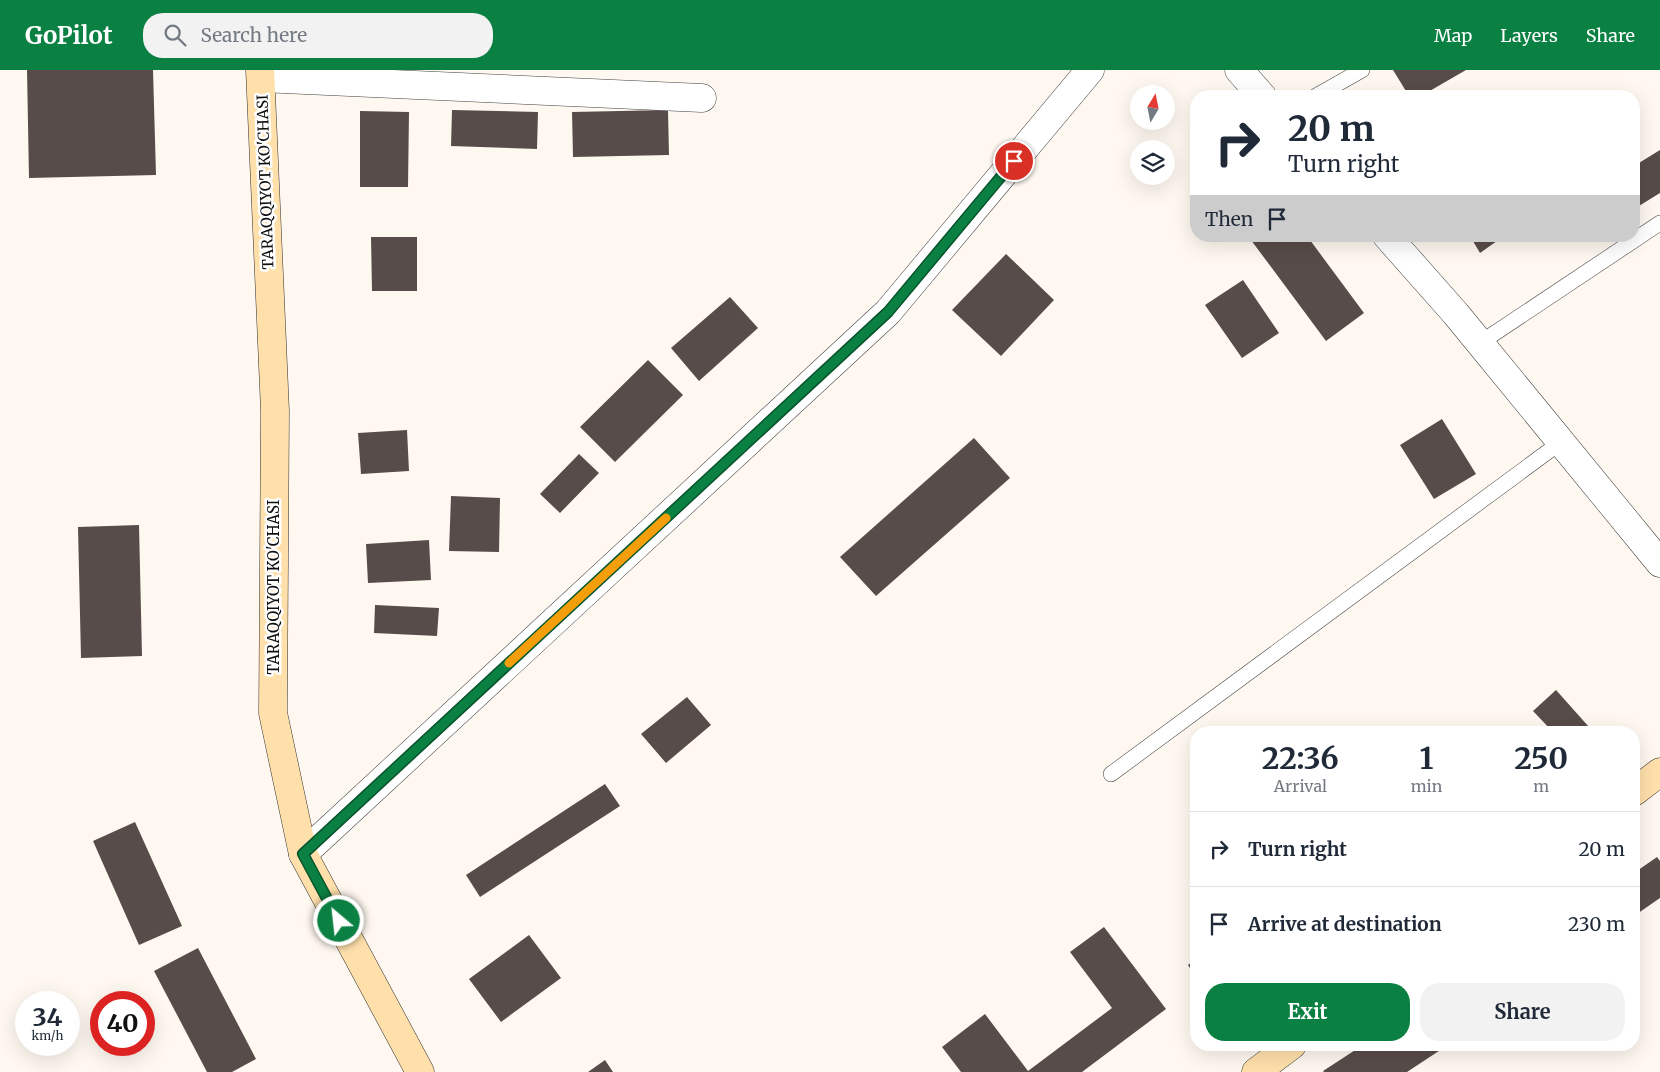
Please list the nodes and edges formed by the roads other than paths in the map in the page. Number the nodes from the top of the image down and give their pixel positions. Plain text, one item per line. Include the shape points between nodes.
1 (1090, 70) edge
2 (1239, 70) edge
3 (1362, 70) edge
4 (261, 74) edge
5 (1257, 90) edge
6 (1327, 90) edge
7 (702, 98) dead end
8 (1660, 223) edge
9 (1640, 236) edge
10 (1392, 242) edge
11 (1632, 242) edge
12 (1480, 343) junction
13 (1561, 442) junction
14 (1660, 563) edge
15 (1660, 772) edge
16 (1111, 774) dead end
17 (1640, 787) edge
18 (303, 854) junction
19 (1284, 1051) edge
20 (420, 1072) edge
21 (1256, 1072) edge

1 - 18 street via 888,312
2 - 5 street
3 - 6 lane
4 - 7 street
4 - 18 street, TARAQQIYOT KO'CHASI via 275,412 273,713
8 - 9 lane
10 - 12 street
11 - 12 lane
12 - 13 street
13 - 14 street
13 - 16 lane
15 - 17 street
18 - 20 street, TARAQQIYOT KO'CHASI
19 - 21 street

